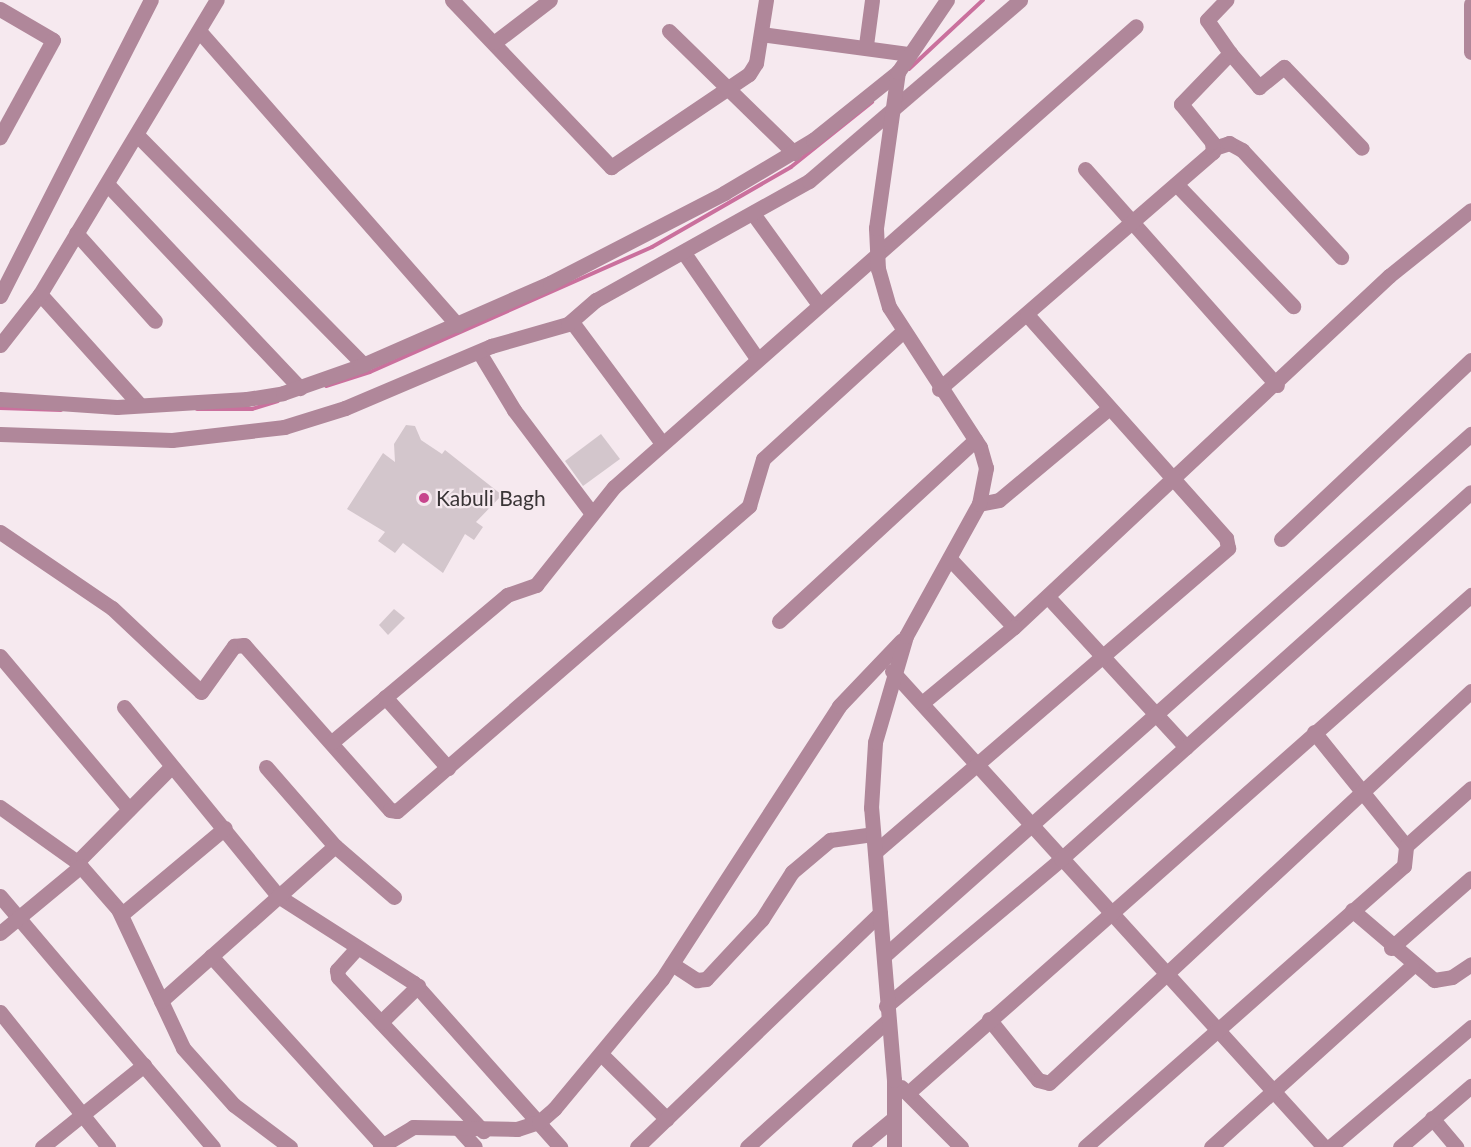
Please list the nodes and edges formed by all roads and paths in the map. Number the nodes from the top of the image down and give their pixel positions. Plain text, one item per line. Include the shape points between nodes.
1 (151, 0) edge
2 (218, 0) edge
3 (452, 0) edge
4 (550, 0) edge
5 (766, 0) edge
6 (872, 0) edge
7 (947, 0) edge
8 (1020, 0) edge
9 (1226, 0) edge
10 (1471, 4) edge
11 (0, 9) edge
12 (1136, 26) dead end
13 (669, 31) dead end
14 (200, 32) junction
15 (761, 34) junction
16 (495, 42) junction
17 (866, 45) junction
18 (1471, 52) edge
19 (1230, 53) junction
20 (908, 54) junction
21 (898, 74) junction
22 (725, 91) junction
23 (896, 107) junction
24 (0, 137) edge
25 (139, 137) junction
26 (1214, 148) junction
27 (1362, 148) dead end
28 (794, 153) junction
29 (1085, 169) dead end
30 (107, 184) junction
31 (1177, 185) junction
32 (1471, 210) edge
33 (754, 215) junction
34 (1132, 218) junction
35 (76, 232) junction
36 (875, 251) junction
37 (684, 253) junction
38 (1341, 257) dead end
39 (6, 274) edge
40 (40, 294) junction
41 (0, 296) edge
42 (817, 302) junction
43 (1293, 306) dead end
44 (1027, 315) junction
45 (156, 321) dead end
46 (572, 322) junction
47 (457, 326) junction
48 (902, 332) junction
49 (0, 345) edge
50 (479, 352) junction
51 (756, 357) junction
52 (1471, 360) edge
53 (364, 365) junction
54 (1277, 385) junction
55 (300, 388) junction
56 (939, 389) junction
57 (0, 399) edge
58 (140, 405) junction
59 (1108, 408) junction
60 (0, 434) edge
61 (1471, 434) edge
62 (975, 440) junction
63 (662, 442) junction
64 (1175, 481) junction
65 (1471, 492) edge
66 (979, 504) junction
67 (591, 512) junction
68 (0, 532) edge
69 (1281, 538) dead end
70 (950, 559) junction
71 (1471, 595) edge
72 (1048, 597) junction
73 (779, 621) dead end
74 (1014, 627) junction
75 (906, 636) junction
76 (0, 656) edge
77 (1105, 657) junction
78 (892, 671) junction
79 (1471, 691) edge
80 (385, 697) junction
81 (922, 703) junction
82 (124, 707) dead end
83 (1156, 711) junction
84 (1314, 732) junction
85 (332, 742) junction
86 (1186, 747) junction
87 (976, 766) junction
88 (171, 767) junction
89 (266, 767) dead end
90 (448, 768) junction
91 (1471, 788) edge
92 (1365, 795) junction
93 (0, 807) edge
94 (129, 809) junction
95 (225, 828) junction
96 (1033, 828) junction
97 (873, 834) junction
98 (335, 846) junction
99 (1406, 846) junction
100 (875, 852) junction
101 (1061, 859) junction
102 (79, 864) junction
103 (1471, 878) edge
104 (0, 896) edge
105 (278, 896) junction
106 (394, 897) dead end
107 (1352, 910) junction
108 (1113, 912) junction
109 (880, 913) junction
110 (122, 914) junction
111 (18, 918) junction
112 (0, 933) edge
113 (357, 948) junction
114 (1391, 948) junction
115 (211, 956) junction
116 (884, 956) junction
117 (672, 964) junction
118 (1471, 964) edge
119 (1412, 966) junction
120 (1167, 972) junction
121 (418, 986) junction
122 (161, 1001) junction
123 (0, 1012) edge
124 (886, 1014) junction
125 (989, 1019) junction
126 (381, 1022) junction
127 (1471, 1028) edge
128 (1221, 1029) junction
129 (602, 1055) junction
130 (144, 1065) junction
131 (894, 1080) junction
132 (1471, 1086) edge
133 (1275, 1090) junction
134 (908, 1094) junction
135 (82, 1112) junction
136 (894, 1118) junction
137 (1432, 1118) junction
138 (667, 1119) junction
139 (539, 1122) junction
140 (458, 1128) junction
141 (483, 1131) junction
142 (382, 1146) edge
143 (42, 1147) edge
144 (108, 1147) edge
145 (213, 1147) edge
146 (290, 1147) edge
147 (475, 1147) edge
148 (560, 1147) edge
149 (638, 1147) edge
150 (747, 1147) edge
151 (859, 1147) edge
152 (894, 1147) edge
153 (962, 1147) edge
154 (1085, 1147) edge
155 (1211, 1147) edge
156 (1324, 1147) edge
157 (1330, 1147) edge
158 (1400, 1147) edge
159 (1456, 1147) edge

1 - 39 street
2 - 14 street
3 - 16 street
4 - 16 street
5 - 15 street
6 - 17 street
7 - 20 street
8 - 23 street
9 - 19 street via 1207,20
10 - 18 street
11 - 24 street via 53,39
12 - 36 street
13 - 22 street
14 - 25 street
14 - 47 street
15 - 17 street
15 - 22 street via 754,68
16 - 22 street via 606,166 621,164
17 - 20 street
19 - 26 street via 1181,104
19 - 27 street via 1259,87 1284,67
20 - 21 street
21 - 23 street
21 - 28 street
22 - 28 street
23 - 33 street via 809,180
23 - 36 street
25 - 30 street
25 - 53 street
26 - 31 street
26 - 38 street via 1229,143 1242,150
28 - 47 street via 640,238
29 - 34 street
30 - 35 street
30 - 55 street
31 - 34 street
31 - 43 street
32 - 54 street via 1389,276
33 - 37 street
33 - 42 street
34 - 44 street
34 - 54 street
35 - 40 street
35 - 45 street
36 - 42 street
36 - 48 street via 889,307
37 - 46 street via 596,300
37 - 51 street
39 - 41 street
40 - 49 street
40 - 58 street
42 - 51 street
44 - 56 street
44 - 59 street
46 - 50 street
46 - 63 street
47 - 53 street
48 - 56 street
48 - 90 street via 763,459 748,506
50 - 60 street via 345,408 251,433 172,440
50 - 67 street via 514,410
51 - 63 street
52 - 69 street
53 - 55 street
54 - 64 street
55 - 58 street via 247,399
56 - 62 street
57 - 58 street
59 - 64 street
59 - 66 street via 999,500
61 - 83 street
62 - 66 street via 986,468
62 - 73 street
63 - 67 street
64 - 72 street
64 - 77 street via 1226,538 1227,548
65 - 86 street
66 - 70 street
67 - 80 street via 536,585 507,595
68 - 85 street via 112,608 201,692 234,646 244,645
70 - 74 street
70 - 75 street
71 - 84 street
72 - 74 street
72 - 77 street
74 - 81 street
75 - 78 street
75 - 117 street via 839,706
76 - 94 street
77 - 83 street
77 - 87 street
78 - 81 street
78 - 97 street via 875,742
79 - 92 street
80 - 85 street
80 - 90 street
81 - 87 street
82 - 88 street
83 - 86 street
83 - 96 street
84 - 92 street
84 - 108 street
85 - 90 street via 393,812
86 - 101 street
87 - 96 street
87 - 100 street
88 - 94 street
88 - 95 street
89 - 98 street
91 - 99 street
92 - 99 street
92 - 120 street
93 - 102 street
94 - 102 street
95 - 105 street
95 - 110 street
96 - 101 street
96 - 116 street
97 - 100 street
97 - 117 street via 830,840 792,872 762,919 706,979 697,980
98 - 105 street
98 - 106 street
99 - 107 street via 1404,866
100 - 109 street
101 - 108 street
101 - 124 street
102 - 110 street
102 - 111 street
103 - 114 street
104 - 111 street
105 - 113 street
105 - 115 street
107 - 114 street
107 - 128 street
108 - 120 street
108 - 125 street
109 - 116 street
109 - 138 street
110 - 122 street
111 - 112 street
111 - 130 street
113 - 121 street
113 - 126 street via 337,973
114 - 119 street
115 - 122 street
115 - 142 street
116 - 124 street
117 - 129 street
118 - 119 street via 1444,980
119 - 133 street
120 - 125 street via 1046,1084
120 - 128 street
121 - 126 street
121 - 139 street
122 - 146 street via 183,1048 234,1105
123 - 135 street
124 - 131 street
124 - 150 street
125 - 134 street
126 - 141 street
127 - 157 street
128 - 133 street
128 - 154 street
129 - 138 street
129 - 139 street
130 - 135 street
130 - 145 street
131 - 134 street
131 - 136 street
132 - 137 street
133 - 155 street
133 - 156 street
134 - 153 street
135 - 143 street
135 - 144 street
136 - 151 street
136 - 152 street
137 - 158 street
137 - 159 street
138 - 149 street
139 - 141 street
139 - 148 street
140 - 141 street
140 - 142 street via 413,1127
140 - 147 street

